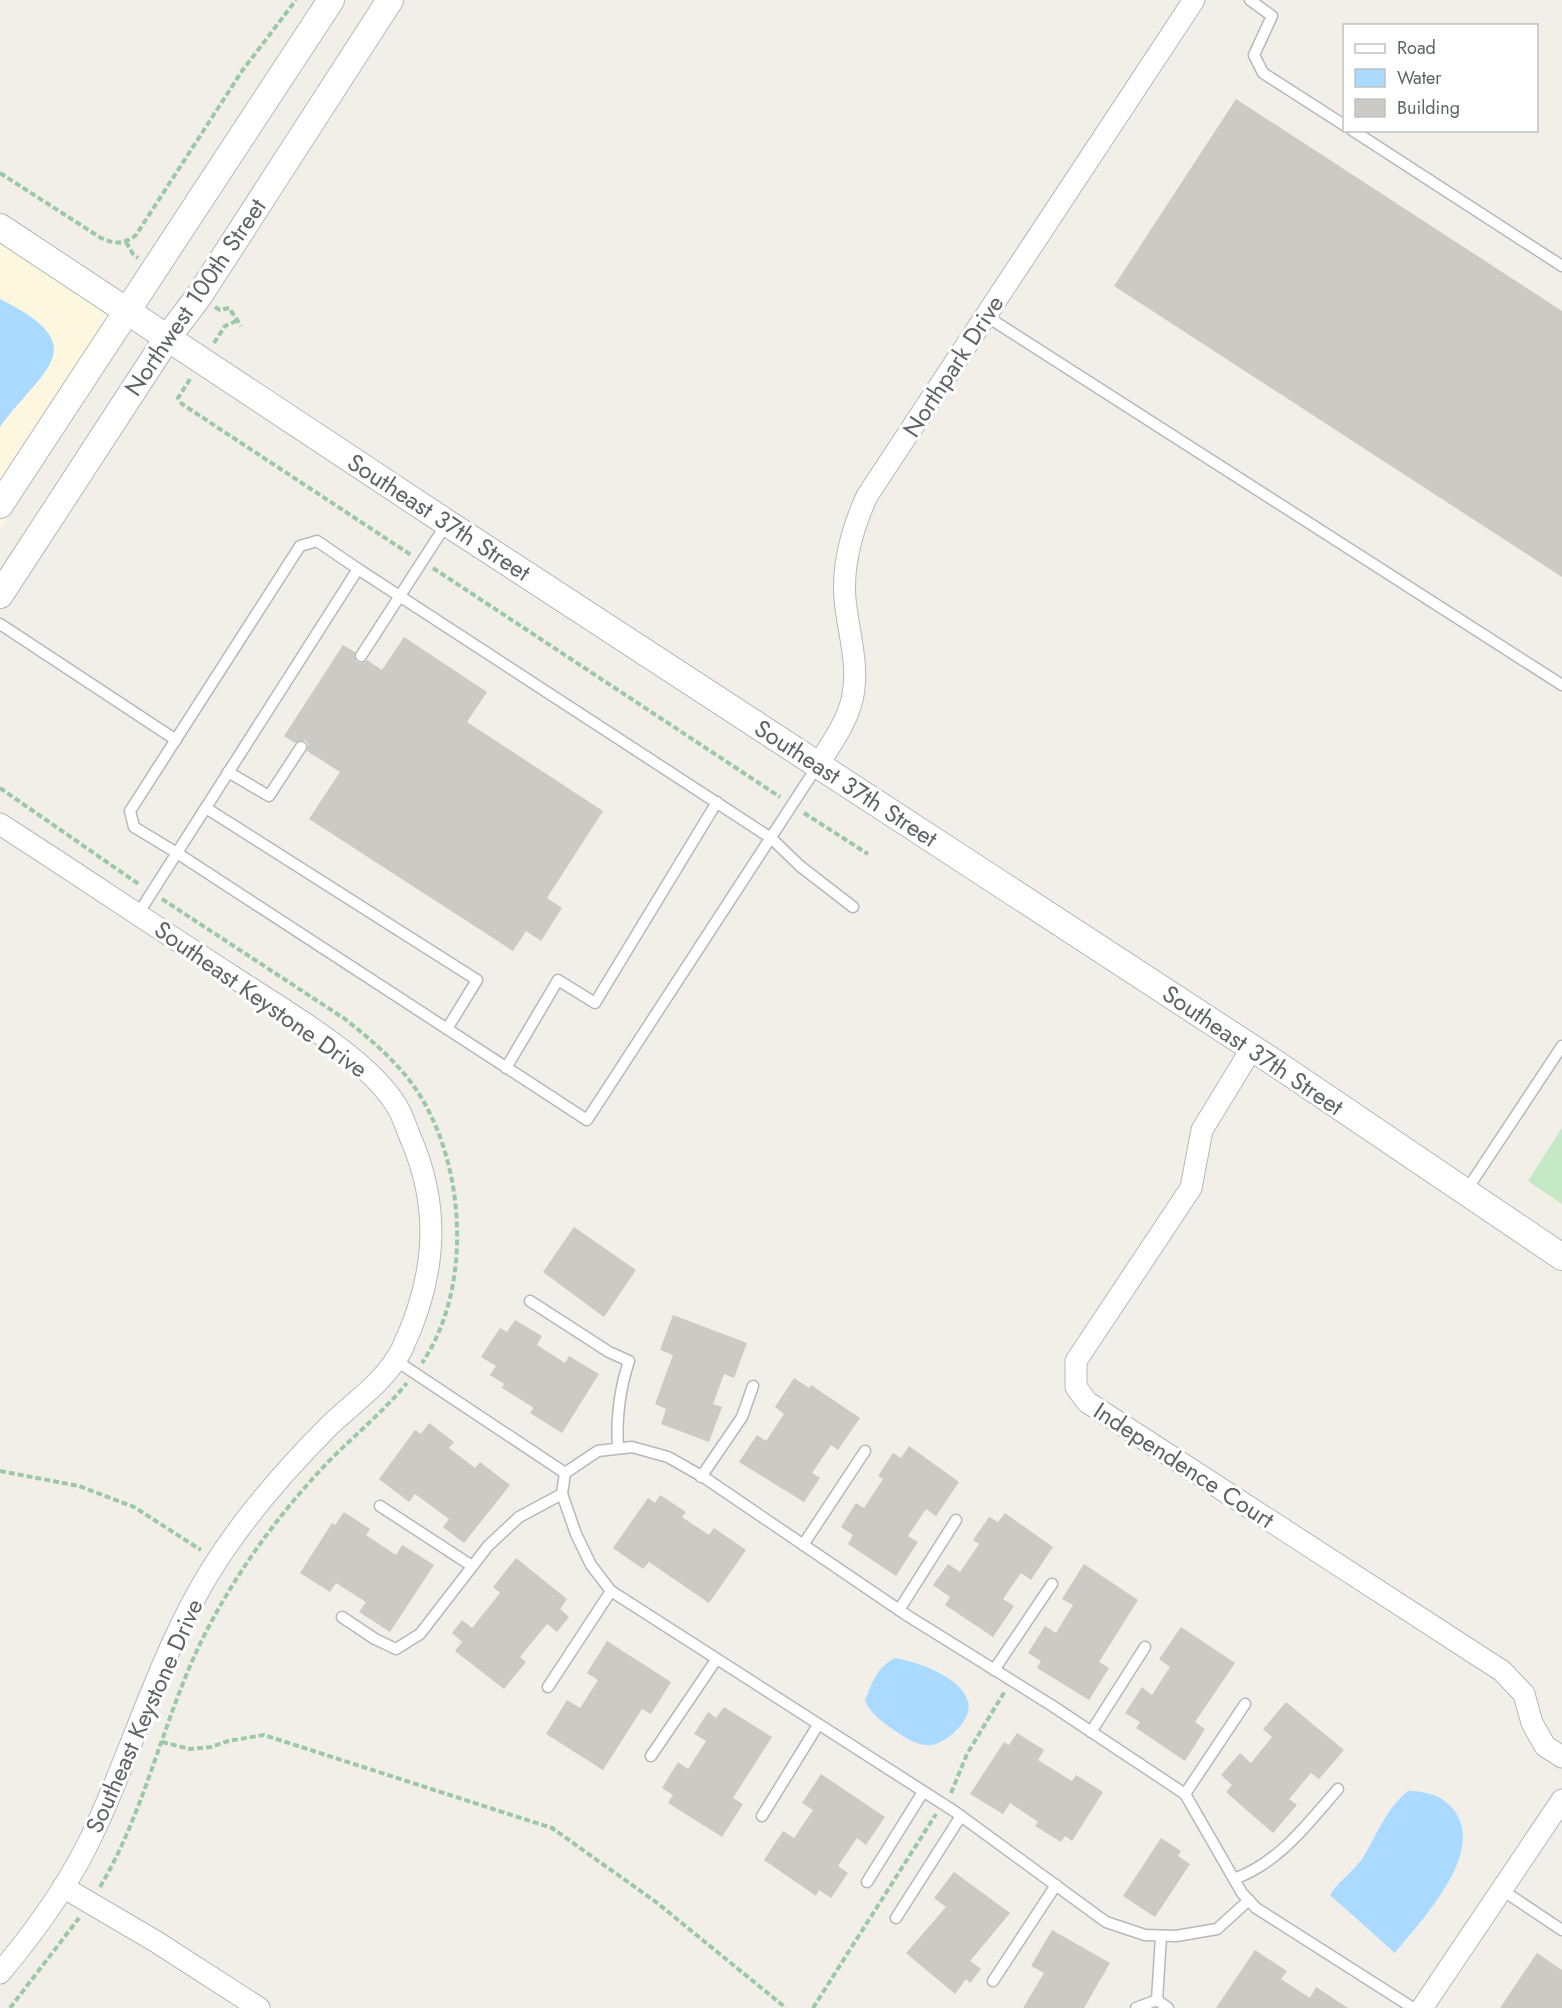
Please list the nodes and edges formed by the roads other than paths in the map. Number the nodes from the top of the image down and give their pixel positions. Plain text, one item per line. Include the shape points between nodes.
1 (331, 0) edge
2 (390, 0) edge
3 (1194, 0) edge
4 (1250, 0) edge
5 (1343, 124) edge
6 (1355, 132) edge
7 (0, 227) edge
8 (1562, 266) edge
9 (129, 312) junction
10 (986, 316) junction
11 (168, 337) junction
12 (0, 505) edge
13 (447, 523) junction
14 (358, 569) junction
15 (0, 595) edge
16 (399, 595) junction
17 (0, 624) edge
18 (361, 656) dead end
19 (1562, 685) edge
20 (176, 740) junction
21 (301, 747) dead end
22 (818, 765) junction
23 (228, 772) junction
24 (717, 802) junction
25 (206, 808) junction
26 (0, 824) edge
27 (771, 838) junction
28 (177, 853) junction
29 (853, 907) dead end
30 (138, 914) junction
31 (447, 1029) junction
32 (1562, 1046) edge
33 (1252, 1048) junction
34 (506, 1068) junction
35 (1465, 1193) junction
36 (1562, 1257) edge
37 (530, 1301) dead end
38 (395, 1360) junction
39 (753, 1386) dead end
40 (618, 1448) junction
41 (865, 1451) dead end
42 (565, 1473) junction
43 (701, 1477) junction
44 (562, 1494) junction
45 (380, 1506) dead end
46 (956, 1520) dead end
47 (803, 1545) junction
48 (472, 1566) junction
49 (1052, 1584) dead end
50 (611, 1591) junction
51 (899, 1611) junction
52 (342, 1617) dead end
53 (1144, 1647) dead end
54 (716, 1660) junction
55 (994, 1670) junction
56 (548, 1687) dead end
57 (1245, 1704) dead end
58 (818, 1725) junction
59 (1091, 1732) junction
60 (651, 1756) dead end
61 (1562, 1757) edge
62 (1338, 1789) dead end
63 (923, 1792) junction
64 (1185, 1794) junction
65 (1562, 1800) edge
66 (762, 1816) dead end
67 (961, 1816) junction
68 (1234, 1879) junction
69 (867, 1882) dead end
70 (1056, 1885) junction
71 (63, 1887) junction
72 (1502, 1890) junction
73 (1249, 1900) junction
74 (896, 1918) dead end
75 (1562, 1930) edge
76 (1161, 1936) junction
77 (0, 1973) edge
78 (993, 1980) dead end
79 (1157, 2000) junction
80 (259, 2008) edge
81 (1136, 2008) edge
82 (1168, 2008) edge
83 (1413, 2008) edge
84 (1422, 2008) edge

1 - 9 street, Northwest 100th Street
2 - 11 street, Northwest 100th Street via 199,296
3 - 10 street, Northpark Drive
4 - 5 lane via 1272,16 1254,56 1263,73
6 - 8 lane
7 - 9 street, Southeast 37th Street
9 - 11 street, Southeast 37th Street
9 - 12 street, Northwest 100th Street
10 - 19 lane
10 - 22 street, Northpark Drive via 867,496 853,527 844,595 854,648 853,698 846,720
11 - 13 street, Southeast 37th Street
11 - 15 street, Northwest 100th Street
13 - 16 lane
13 - 22 street, Southeast 37th Street
14 - 16 lane
14 - 20 lane via 318,541 300,546
14 - 23 lane
16 - 18 lane
16 - 24 lane
17 - 20 lane
20 - 28 lane via 130,811 134,827
21 - 23 lane via 269,796
22 - 27 lane
22 - 33 street, Southeast 37th Street
23 - 25 lane
24 - 27 lane
24 - 34 lane via 594,1003 558,980
25 - 28 lane
25 - 31 lane via 477,980
26 - 30 street, Southeast Keystone Drive
27 - 29 lane
27 - 34 lane via 587,1120
28 - 30 lane
28 - 31 lane
30 - 38 street, Southeast Keystone Drive via 369,1072 397,1106 417,1152 433,1226 423,1294
31 - 34 lane
32 - 35 lane
33 - 35 street, Southeast 37th Street
33 - 61 street, Independence Court via 1202,1130 1191,1188 1076,1361 1076,1387 1087,1402 1502,1671 1524,1694 1532,1723 1545,1746
35 - 36 street, Southeast 37th Street
37 - 40 lane via 629,1361 616,1417
38 - 42 lane
38 - 71 street, Southeast Keystone Drive via 265,1496 217,1560 167,1649 93,1833
39 - 43 lane via 742,1417
40 - 42 lane via 598,1451
40 - 43 lane via 632,1446 668,1457
41 - 47 lane
42 - 44 lane
43 - 47 lane
44 - 48 lane via 519,1517
44 - 50 lane via 591,1565
45 - 48 lane
46 - 51 lane
47 - 51 lane
48 - 52 lane via 420,1634 396,1649
49 - 55 lane
50 - 54 lane
50 - 56 lane
51 - 55 lane
53 - 59 lane
54 - 58 lane
54 - 60 lane
55 - 59 lane
57 - 64 lane
58 - 63 lane
58 - 66 lane
59 - 64 lane
62 - 68 lane via 1283,1851 1257,1871
63 - 67 lane
63 - 69 lane
64 - 68 lane
65 - 72 street
67 - 70 lane
67 - 74 lane
68 - 73 lane
70 - 76 lane via 1106,1922
70 - 78 lane
71 - 77 street, Southeast Keystone Drive
71 - 80 street
72 - 75 lane
72 - 84 street
73 - 76 lane via 1217,1929
73 - 83 lane
76 - 79 lane
79 - 81 lane
79 - 82 lane

